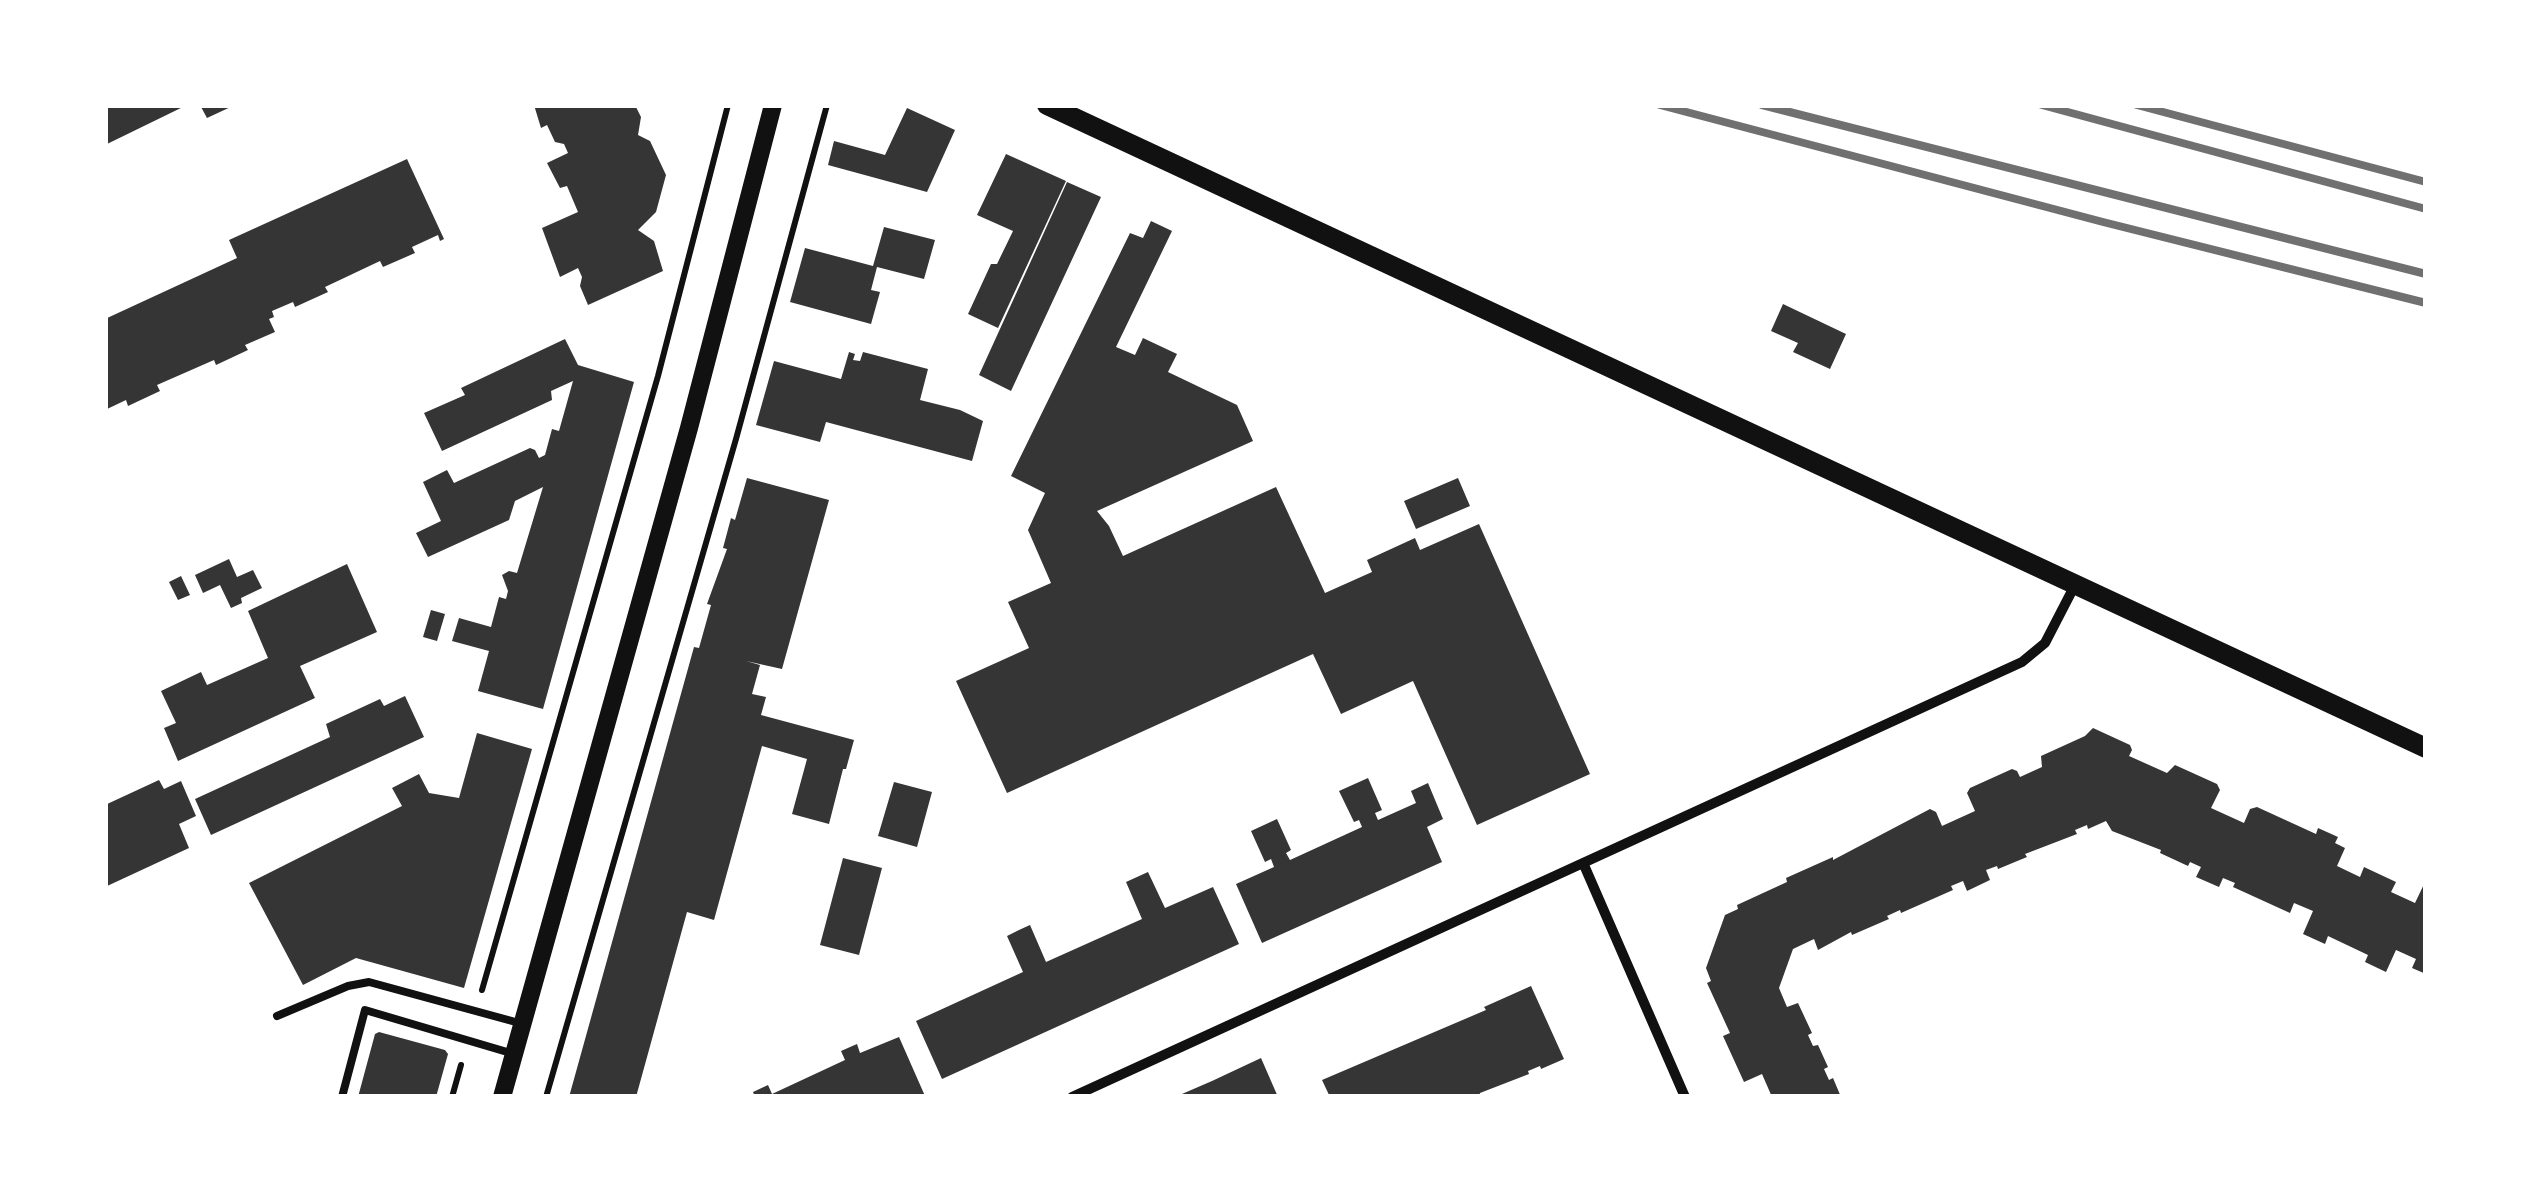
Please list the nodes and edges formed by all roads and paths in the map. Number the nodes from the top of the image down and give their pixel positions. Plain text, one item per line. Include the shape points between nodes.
1 (728, 105) edge
2 (773, 105) edge
3 (827, 105) edge
4 (1047, 105) edge
5 (2076, 583) junction
6 (2426, 748) edge
7 (1584, 865) junction
8 (477, 1010) junction
9 (277, 1016) dead end
10 (523, 1024) junction
11 (468, 1041) junction
12 (514, 1054) junction
13 (342, 1097) edge
14 (452, 1097) edge
15 (502, 1097) edge
16 (546, 1097) edge
17 (1072, 1097) edge
18 (1686, 1097) edge

1 - 8 path
2 - 10 street
3 - 16 path
4 - 5 main road
5 - 6 main road
5 - 7 street via 2046,643 2022,662
7 - 17 street
7 - 18 street
8 - 9 lane via 369,982
8 - 10 lane
10 - 12 street
11 - 12 lane
11 - 13 lane via 365,1010
11 - 14 path
12 - 15 street

